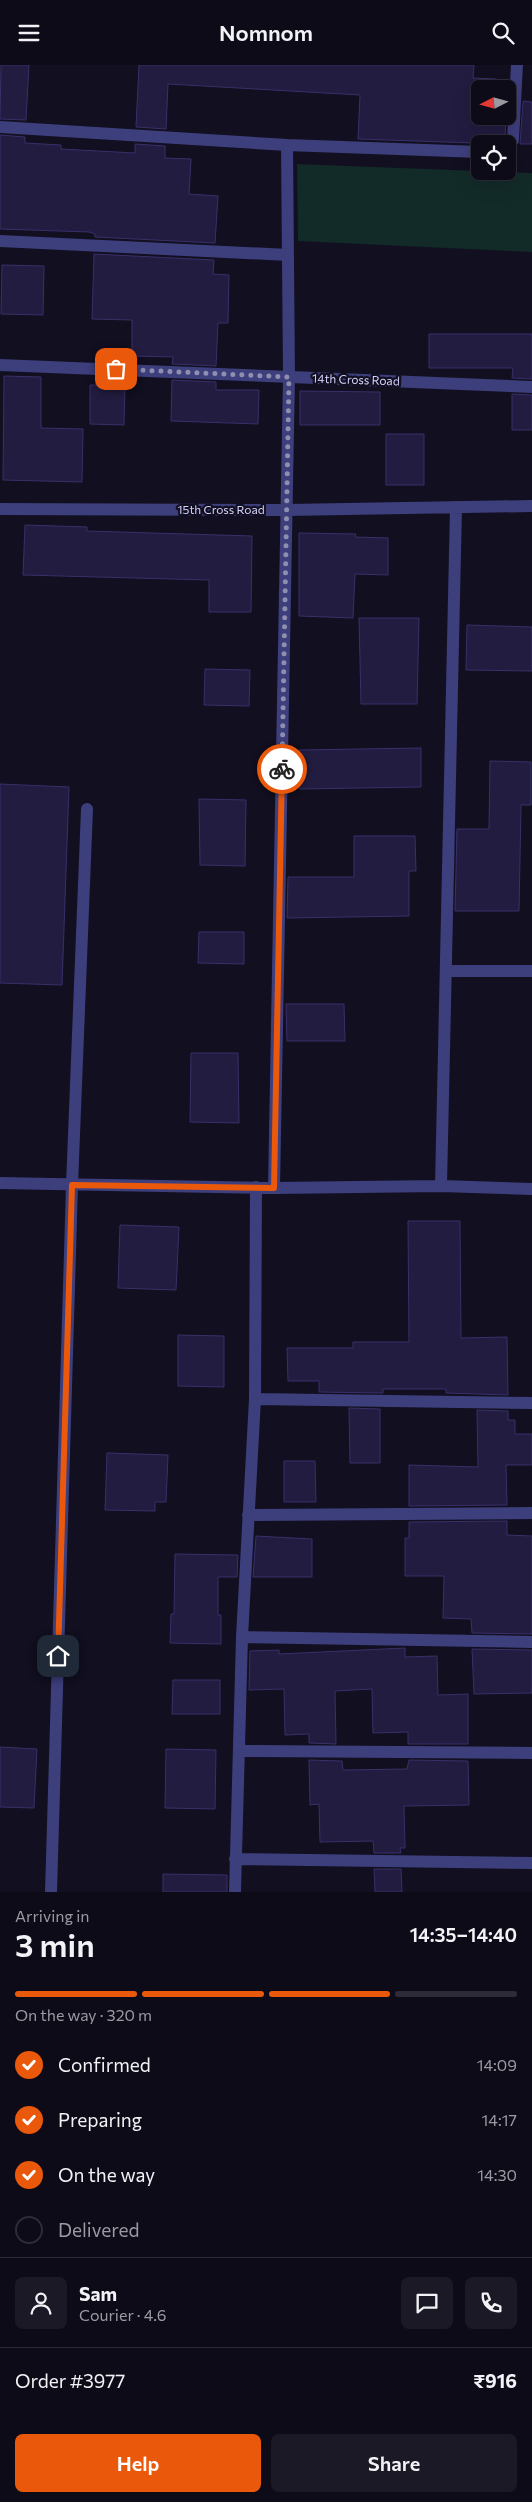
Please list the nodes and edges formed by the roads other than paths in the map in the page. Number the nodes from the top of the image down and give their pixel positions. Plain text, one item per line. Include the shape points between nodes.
1 (517, 65) edge
2 (0, 127) edge
3 (513, 135) edge
4 (287, 145) junction
5 (471, 151) edge
6 (0, 241) edge
7 (288, 255) junction
8 (0, 365) edge
9 (289, 377) junction
10 (532, 387) edge
11 (532, 506) edge
12 (456, 507) junction
13 (0, 509) edge
14 (286, 510) junction
15 (87, 809) dead end
16 (446, 971) junction
17 (532, 971) edge
18 (0, 1183) edge
19 (72, 1185) junction
20 (441, 1186) junction
21 (256, 1187) junction
22 (274, 1188) junction
23 (532, 1189) edge
24 (255, 1399) junction
25 (532, 1403) edge
26 (532, 1513) edge
27 (248, 1515) junction
28 (242, 1637) junction
29 (532, 1642) edge
30 (241, 1751) junction
31 (532, 1753) edge
32 (236, 1859) junction
33 (532, 1863) edge
34 (51, 1892) edge
35 (235, 1892) edge

1 - 3 street
2 - 4 street
4 - 5 street
4 - 7 street
6 - 7 street
7 - 9 street
8 - 9 street, 14th Cross Road
9 - 10 street, 14th Cross Road
9 - 14 street
11 - 12 street, 15th Cross Road
12 - 14 street, 15th Cross Road
12 - 16 street
13 - 14 street, 15th Cross Road
14 - 22 street
15 - 19 street
16 - 17 street
16 - 20 street
18 - 19 street
19 - 21 street
19 - 34 street
20 - 22 street
20 - 23 street
21 - 22 street
21 - 24 street
24 - 25 street
24 - 27 street
26 - 27 street
27 - 28 street
28 - 29 street
28 - 30 street
30 - 31 street
30 - 32 street
32 - 33 street
32 - 35 street

